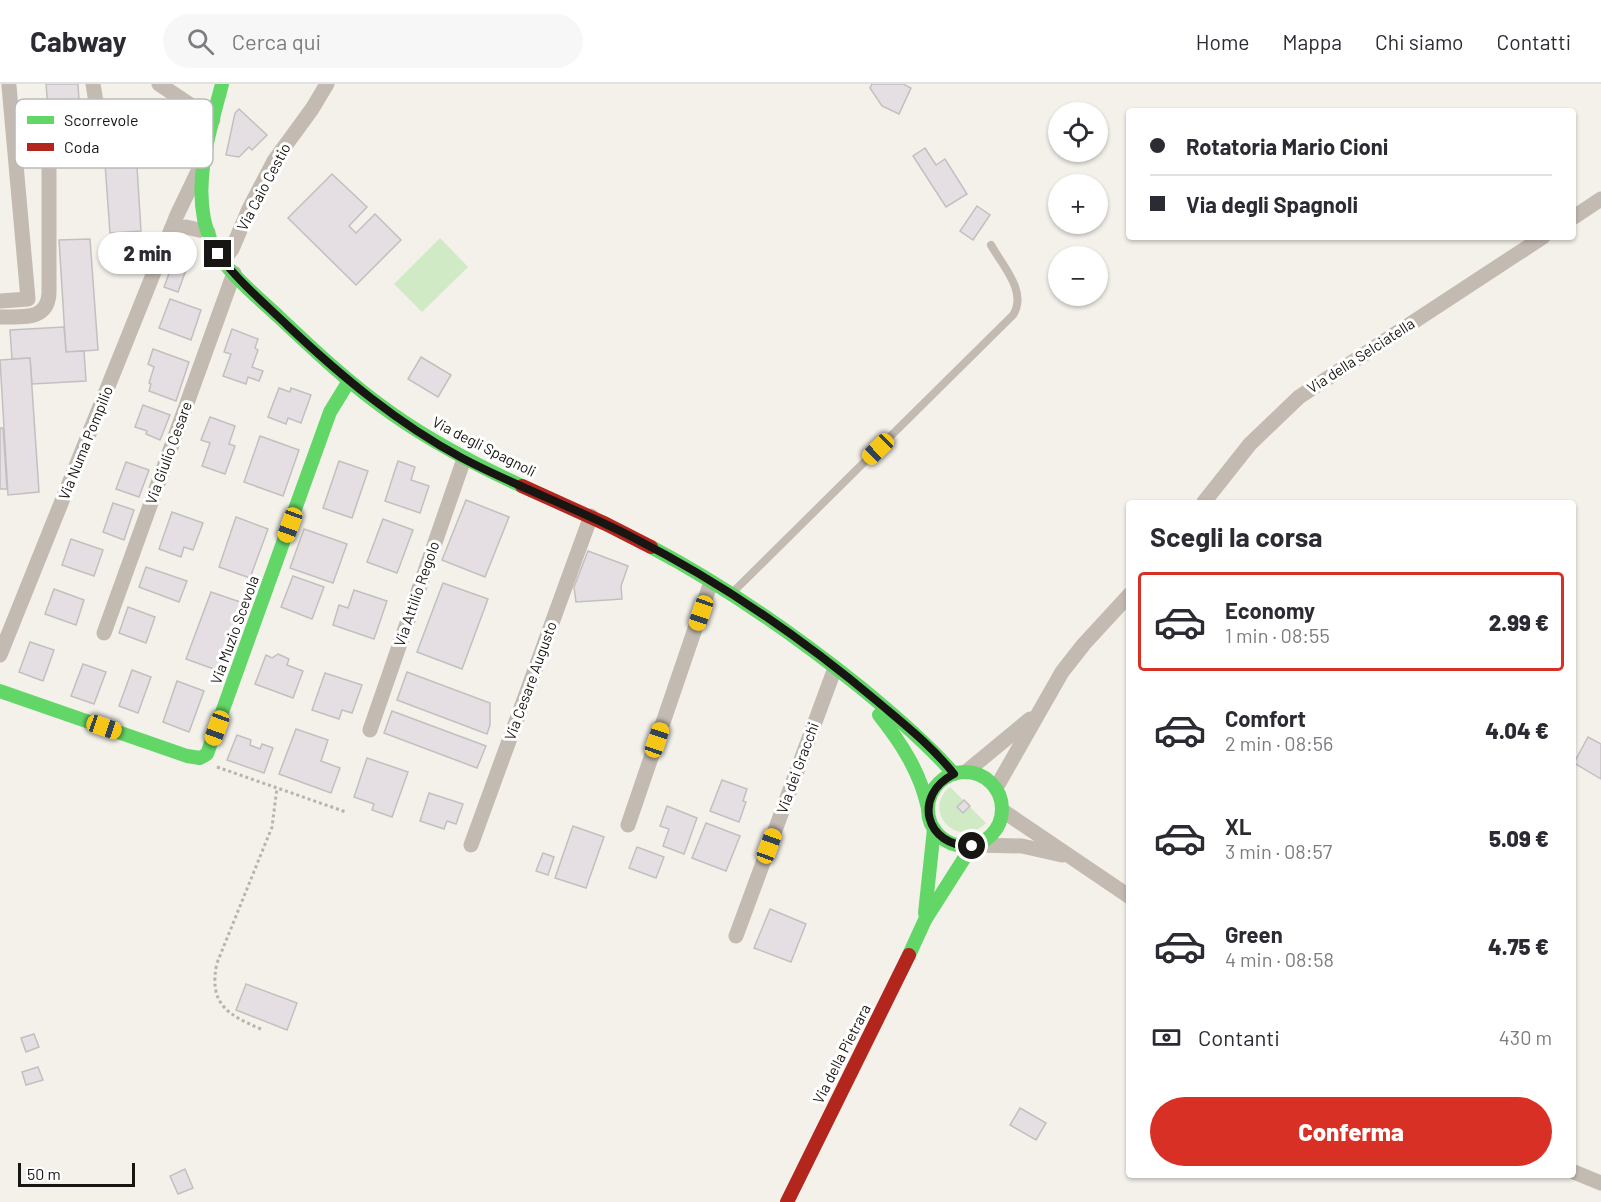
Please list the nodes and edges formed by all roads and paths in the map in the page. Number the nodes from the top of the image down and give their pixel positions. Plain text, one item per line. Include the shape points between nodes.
1 (93, 84) edge
2 (159, 84) edge
3 (222, 84) edge
4 (327, 84) edge
5 (9, 86) dead end
6 (96, 99) edge
7 (182, 99) edge
8 (213, 120) edge
9 (15, 153) edge
10 (16, 168) edge
11 (49, 168) edge
12 (199, 168) edge
13 (203, 168) edge
14 (1601, 199) edge
15 (1576, 216) edge
16 (171, 230) junction
17 (208, 232) junction
18 (1538, 240) edge
19 (991, 245) dead end
20 (223, 261) junction
21 (234, 273) junction
22 (0, 301) edge
23 (0, 317) edge
24 (349, 381) junction
25 (464, 459) junction
26 (1206, 500) edge
27 (591, 516) junction
28 (711, 582) junction
29 (731, 594) junction
30 (1126, 599) edge
31 (104, 633) dead end
32 (0, 655) edge
33 (835, 668) junction
34 (853, 681) junction
35 (0, 691) edge
36 (1041, 708) junction
37 (370, 730) dead end
38 (217, 766) dead end
39 (960, 773) junction
40 (277, 788) junction
41 (996, 788) junction
42 (928, 811) junction
43 (1003, 811) junction
44 (346, 812) dead end
45 (627, 825) dead end
46 (934, 829) junction
47 (471, 845) dead end
48 (974, 845) junction
49 (1071, 857) junction
50 (1126, 894) edge
51 (925, 920) junction
52 (736, 936) dead end
53 (261, 1029) dead end
54 (1576, 1173) edge
55 (1601, 1183) edge
56 (787, 1202) edge

1 - 6 street
2 - 7 street
3 - 8 street, Via degli Spagnoli
4 - 20 street, Via Caio Cestio via 274,161
5 - 9 street
10 - 22 street via 28,299
11 - 23 street via 46,306 32,316
12 - 16 street, Via Numa Pompilio
13 - 17 street, Via degli Spagnoli via 202,209
14 - 15 street
16 - 17 street via 186,227
16 - 32 street, Via Numa Pompilio
17 - 20 street, Via degli Spagnoli
18 - 26 street, Via della Selciatella via 1299,397 1261,432
19 - 29 lane via 1017,291 1018,304 1013,315
20 - 21 street, Via degli Spagnoli
21 - 24 street, Via degli Spagnoli
21 - 31 street, Via Giulio Cesare
24 - 25 street, Via degli Spagnoli via 417,431
24 - 35 street, Via Muzio Scevola via 330,412 207,754 200,758 187,756
25 - 27 street, Via degli Spagnoli
25 - 37 street, Via Attilio Regolo
27 - 28 street, Via degli Spagnoli
27 - 47 street, Via Cesare Augusto
28 - 29 street, Via degli Spagnoli
28 - 45 street
29 - 33 street, Via degli Spagnoli
30 - 36 street via 1068,664
33 - 34 street, Via degli Spagnoli
33 - 52 street, Via dei Gracchi
34 - 39 street
34 - 42 street via 916,768
36 - 39 street via 1014,734
36 - 41 street
38 - 40 path
39 - 41 street via 985,778
39 - 42 street via 944,779 935,788
40 - 44 path
40 - 53 path via 272,827 215,972 216,992 223,1008
41 - 43 street
42 - 46 street
43 - 48 street via 998,828 985,841
43 - 49 street
46 - 48 street via 950,843
46 - 51 street, Via della Pietrara
48 - 49 street via 1022,846
48 - 51 street, Via della Pietrara
49 - 50 street
51 - 56 street, Via della Pietrara via 896,987
54 - 55 street

